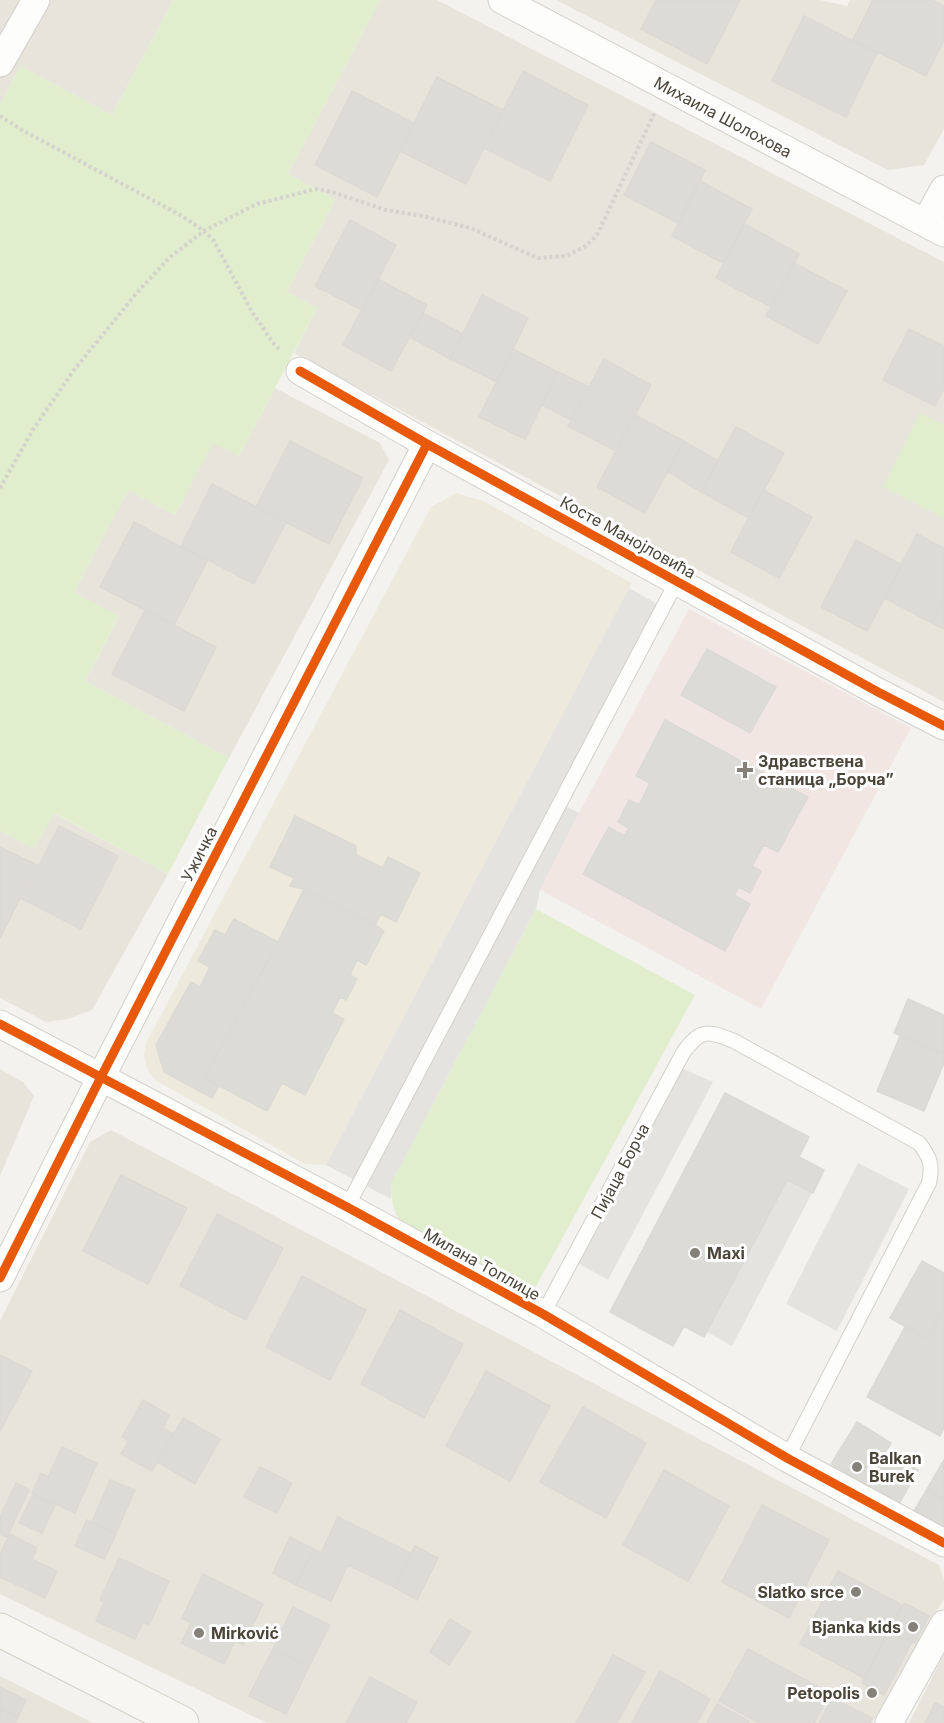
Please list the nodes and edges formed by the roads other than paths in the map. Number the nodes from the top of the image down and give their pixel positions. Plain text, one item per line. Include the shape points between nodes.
1 (36, 0) edge
2 (502, 0) edge
3 (0, 63) edge
4 (944, 189) edge
5 (934, 228) edge
6 (300, 371) road end
7 (427, 444) junction
8 (677, 581) junction
9 (944, 726) edge
10 (0, 1024) edge
11 (101, 1077) junction
12 (347, 1208) junction
13 (0, 1278) edge
14 (543, 1314) junction
15 (787, 1458) junction
16 (944, 1543) edge
17 (944, 1624) edge
18 (0, 1630) edge
19 (182, 1723) edge
20 (889, 1723) edge

1 - 3 street
2 - 5 street, Михаила Шолохова
4 - 5 street
6 - 7 street, Косте Манојловића
7 - 8 street, Косте Манојловића
7 - 11 street, Ужичка
8 - 9 street, Косте Манојловића
8 - 12 lane
10 - 11 street, Милана Топлице
11 - 12 street, Милана Топлице
11 - 13 street, Ужичка
12 - 14 street, Милана Топлице
14 - 15 street, Милана Топлице
14 - 15 lane, Пијаца Борча via 693,1039 704,1034 734,1041 918,1143 930,1160 929,1183
15 - 16 street, Милана Топлице
17 - 20 street
18 - 19 street

